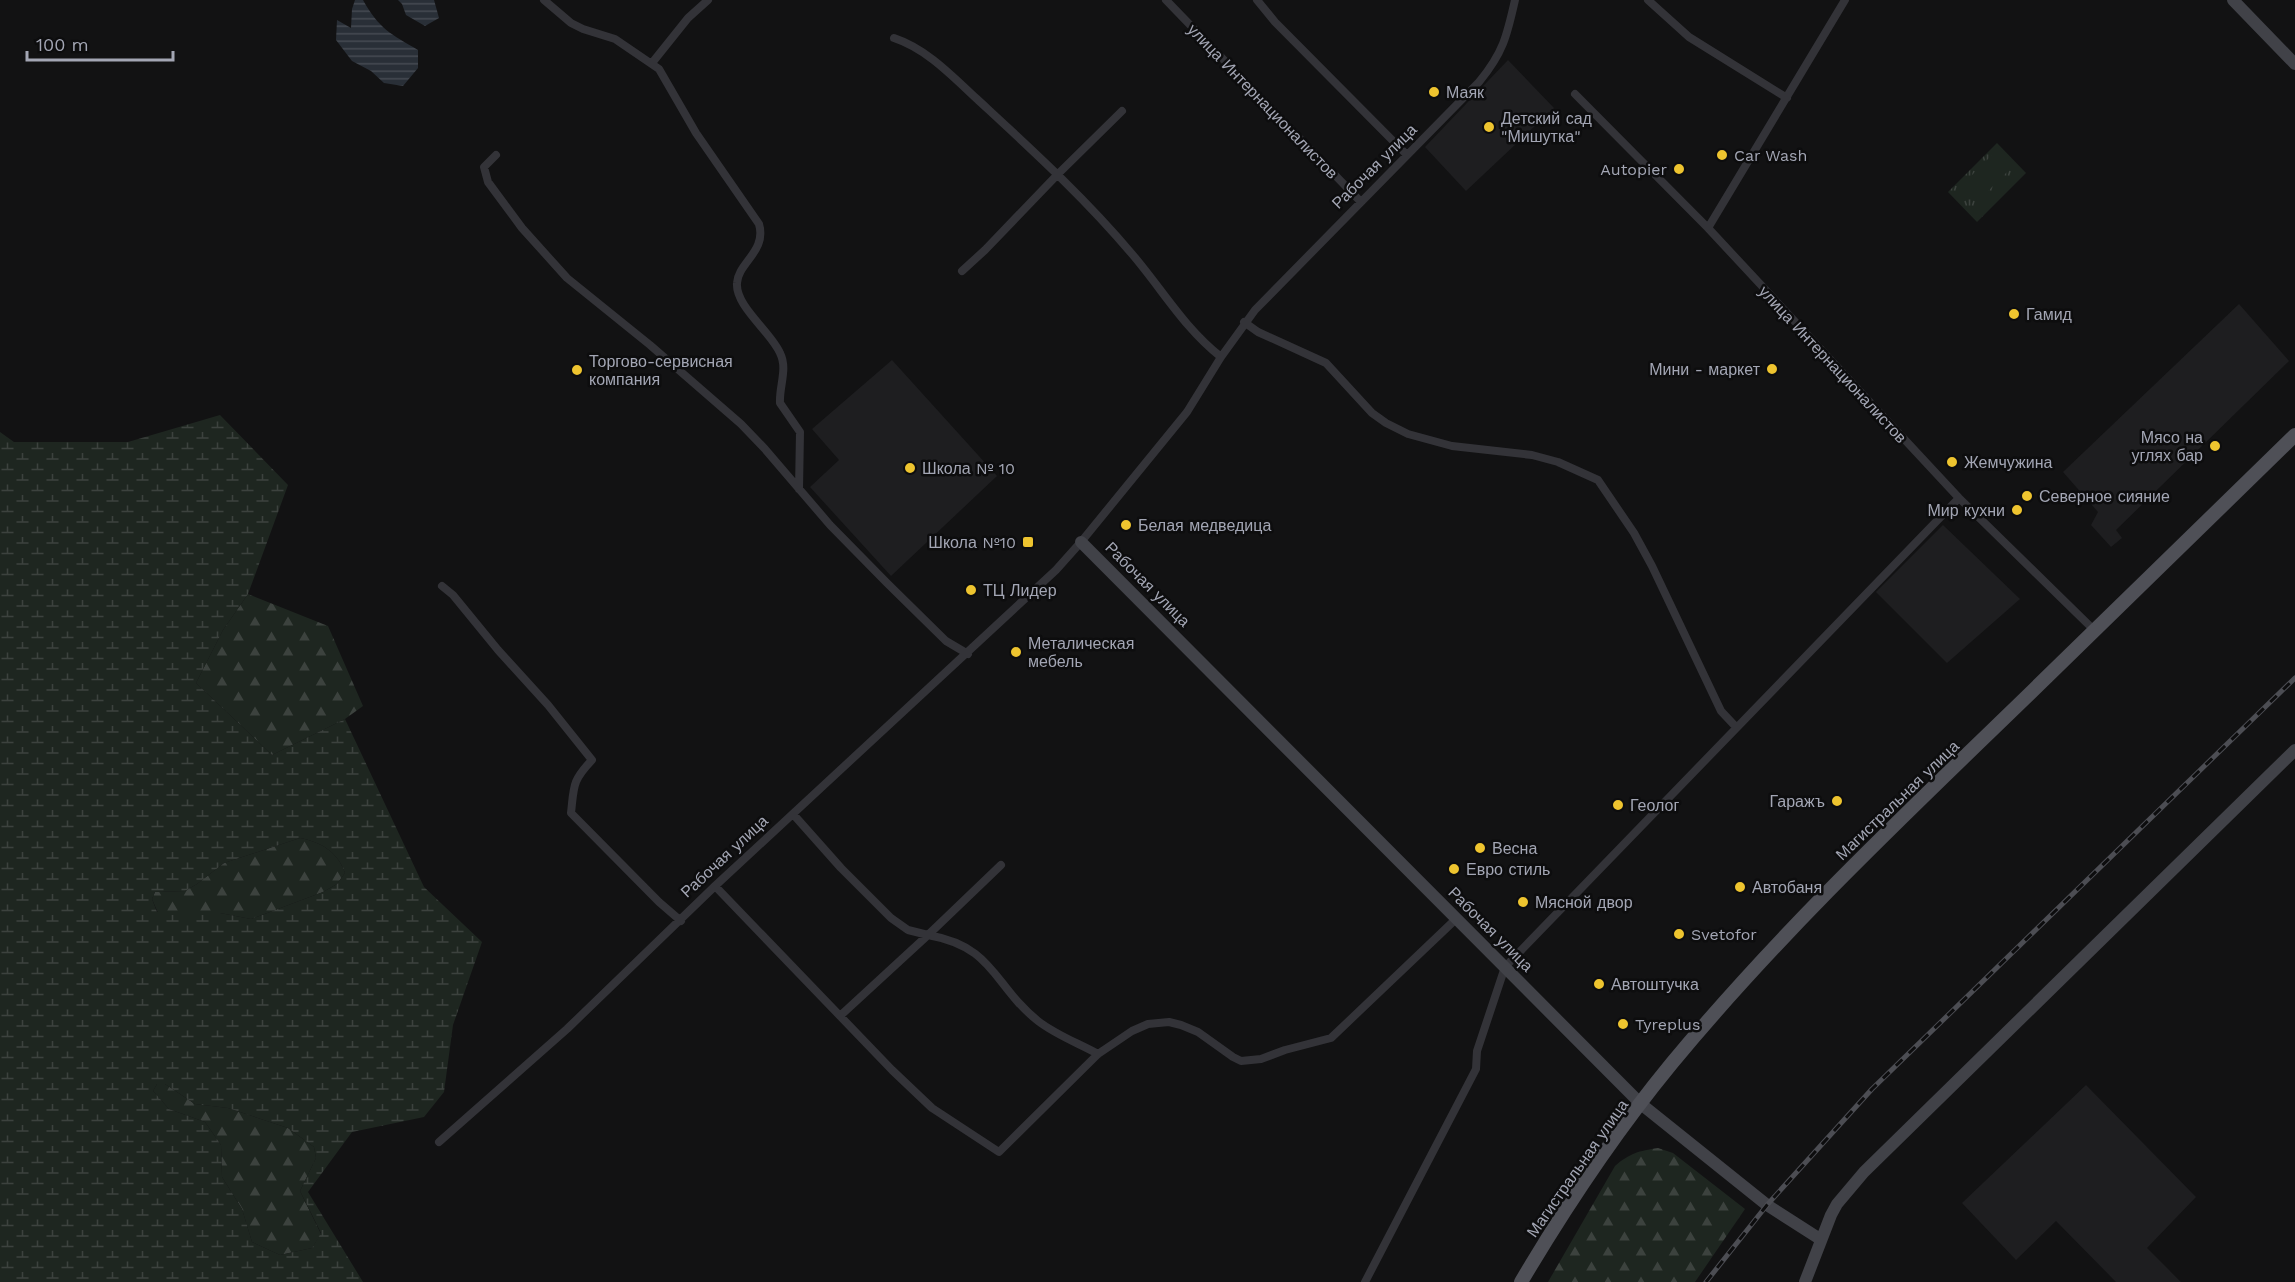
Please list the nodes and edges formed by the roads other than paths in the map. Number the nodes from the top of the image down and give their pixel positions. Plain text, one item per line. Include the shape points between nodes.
1 (544, 0) edge
2 (708, 0) edge
3 (1166, 0) edge
4 (1257, 0) edge
5 (1515, 0) edge
6 (1648, 0) edge
7 (1845, 0) edge
8 (2233, 0) edge
9 (894, 38) dead end
10 (652, 63) junction
11 (2295, 64) edge
12 (1575, 94) dead end
13 (1787, 98) junction
14 (1122, 111) dead end
15 (496, 155) dead end
16 (1407, 155) junction
17 (1058, 174) junction
18 (1361, 202) junction
19 (1708, 228) junction
20 (962, 271) dead end
21 (1244, 322) junction
22 (1221, 357) junction
23 (2295, 435) edge
24 (799, 489) junction
25 (1959, 498) junction
26 (1081, 542) junction
27 (442, 586) dead end
28 (2095, 631) junction
29 (968, 654) junction
30 (1736, 728) junction
31 (2295, 750) edge
32 (793, 814) junction
33 (1000, 866) dead end
34 (716, 886) junction
35 (1457, 918) junction
36 (681, 921) junction
37 (928, 935) junction
38 (1505, 967) junction
39 (840, 1016) junction
40 (1098, 1054) junction
41 (1641, 1104) junction
42 (439, 1142) dead end
43 (1820, 1239) junction
44 (1365, 1282) edge
45 (1521, 1282) edge
46 (1804, 1282) edge

1 - 10 street via 571,23 615,39
2 - 10 street
3 - 18 street, улица Интернационалистов
4 - 16 street
5 - 16 street, Рабочая улица via 1505,41 1493,65
6 - 13 street via 1689,37
7 - 13 street
8 - 11 main road
9 - 17 street via 908,42 936,62
10 - 24 street via 665,77 696,133 759,224 759,243 736,283 742,301 780,351 784,363 780,403 800,432
12 - 19 street, улица Интернационалистов
13 - 19 street
14 - 17 street
15 - 24 street via 484,167 485,175 522,228 567,278 741,424
16 - 18 street, Рабочая улица
17 - 20 street
17 - 22 street via 1132,253 1195,336
18 - 21 street, Рабочая улица
19 - 25 street, улица Интернационалистов
21 - 22 street, Рабочая улица
21 - 30 street via 1326,363 1372,413 1408,434 1452,446 1532,455 1598,480 1634,532 1721,711
22 - 26 street, Рабочая улица via 1187,412
23 - 28 main road, Магистральная улица
24 - 29 street via 946,641
25 - 28 street, улица Интернационалистов
25 - 30 street
26 - 29 street, Рабочая улица
26 - 35 main road, Рабочая улица
27 - 36 street via 592,760 577,775 572,813
28 - 41 main road, Магистральная улица via 1800,920 1713,1015
29 - 32 street, Рабочая улица
30 - 38 street
31 - 43 main road via 1864,1172 1837,1204
32 - 34 street, Рабочая улица
32 - 37 street via 891,918 908,930
33 - 37 street
34 - 36 street, Рабочая улица
34 - 39 street
35 - 38 main road, Рабочая улица
35 - 40 street via 1331,1038 1261,1059 1241,1061 1198,1032 1158,1022 1132,1031
36 - 42 street, Рабочая улица
37 - 39 street
37 - 40 street via 972,950 1036,1019
38 - 41 main road, Рабочая улица
38 - 44 street via 1477,1051 1476,1069
39 - 40 street via 932,1108 999,1152
41 - 43 main road, Рабочая улица via 1767,1205
41 - 45 main road, Магистральная улица via 1583,1184
43 - 46 main road

